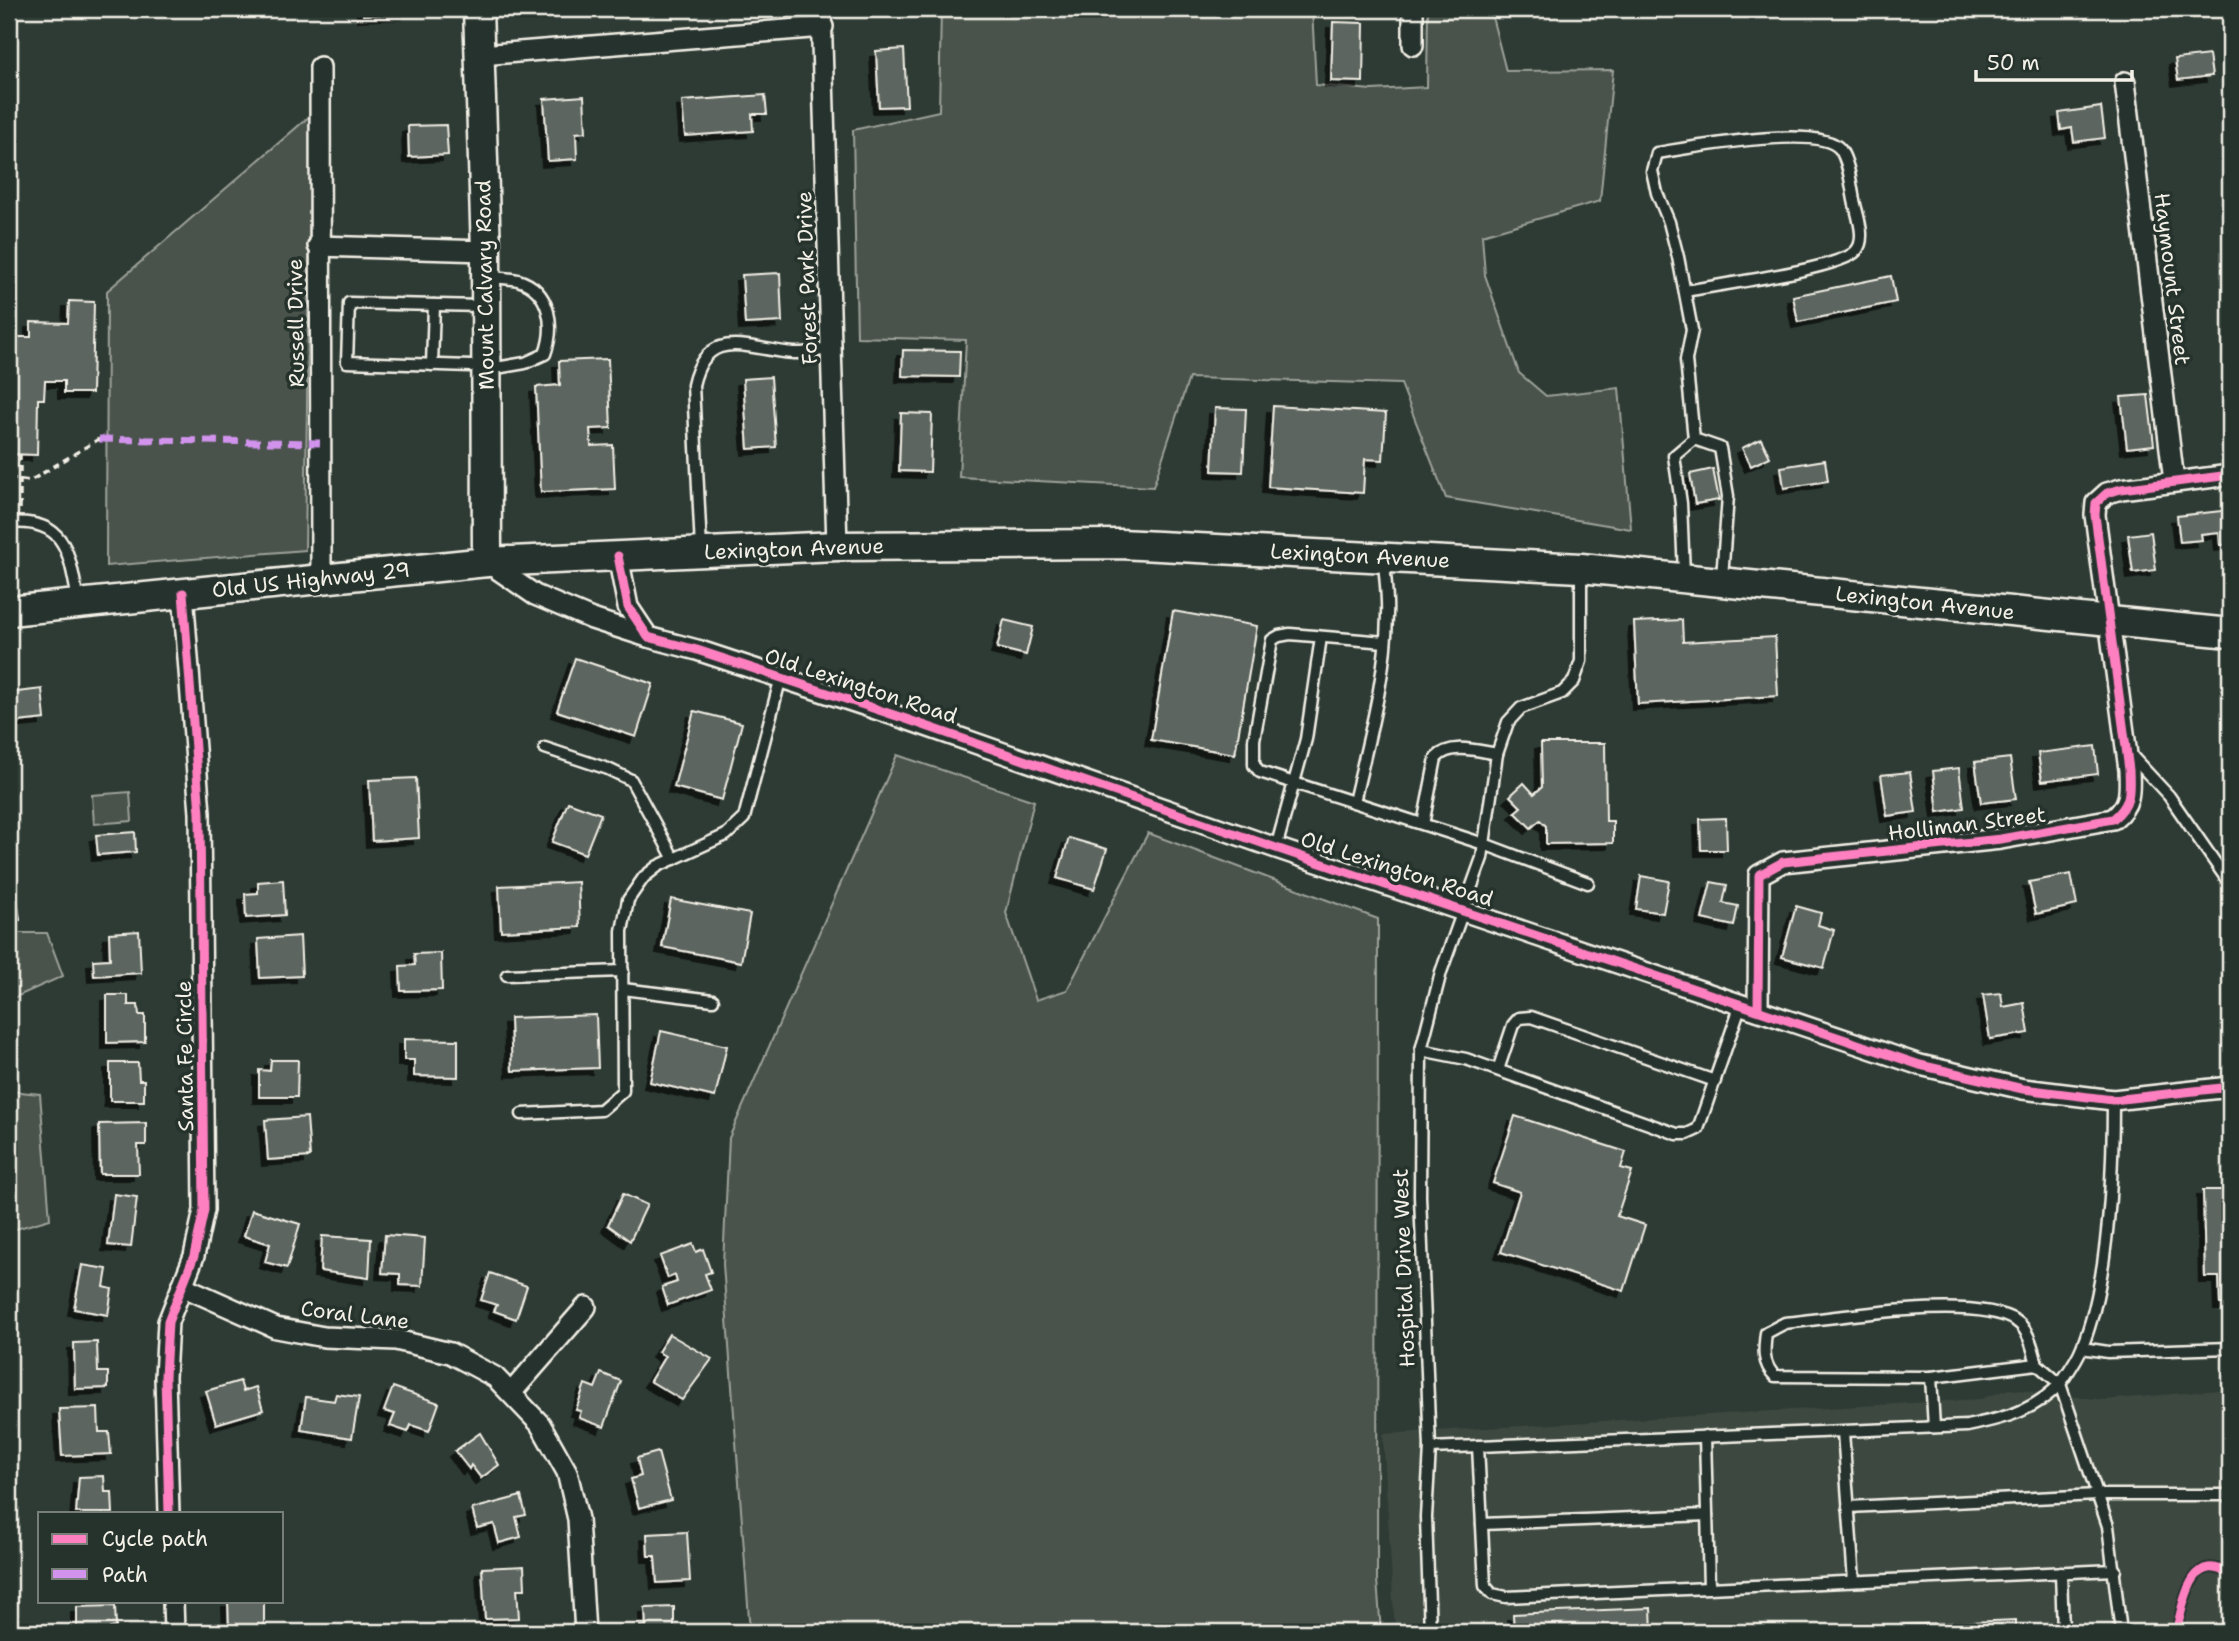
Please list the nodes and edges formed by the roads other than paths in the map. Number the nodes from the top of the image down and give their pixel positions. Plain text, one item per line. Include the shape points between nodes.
1 (478, 9) edge
2 (1413, 9) edge
3 (822, 18) edge
4 (1413, 45) dead end
5 (481, 55) junction
6 (320, 67) dead end
7 (2125, 82) dead end
8 (318, 246) junction
9 (486, 264) junction
10 (1686, 291) junction
11 (434, 305) junction
12 (486, 306) junction
13 (831, 349) junction
14 (432, 365) junction
15 (486, 366) junction
16 (1694, 439) junction
17 (2230, 475) edge
18 (2175, 481) junction
19 (14, 522) edge
20 (837, 546) junction
21 (701, 552) junction
22 (618, 556) junction
23 (1384, 557) junction
24 (487, 562) junction
25 (1581, 568) junction
26 (321, 578) junction
27 (1684, 578) junction
28 (1722, 582) junction
29 (183, 593) junction
30 (78, 603) junction
31 (9, 611) edge
32 (2110, 622) junction
33 (2230, 633) edge
34 (649, 637) junction
35 (1321, 637) junction
36 (1385, 642) junction
37 (781, 677) junction
38 (545, 748) dead end
39 (2127, 750) junction
40 (1497, 754) junction
41 (1294, 783) junction
42 (1354, 802) junction
43 (1423, 824) junction
44 (1484, 844) junction
45 (1276, 848) junction
46 (674, 859) junction
47 (1588, 883) dead end
48 (2230, 884) edge
49 (1463, 909) junction
50 (623, 971) junction
51 (507, 975) dead end
52 (623, 989) junction
53 (713, 1000) dead end
54 (1750, 1007) junction
55 (1422, 1050) junction
56 (1498, 1070) junction
57 (1714, 1081) junction
58 (2230, 1087) edge
59 (2113, 1100) junction
60 (522, 1114) dead end
61 (182, 1286) junction
62 (586, 1307) dead end
63 (2082, 1348) junction
64 (2230, 1348) edge
65 (2038, 1364) junction
66 (1931, 1377) junction
67 (2060, 1384) junction
68 (510, 1393) junction
69 (1934, 1427) junction
70 (1843, 1432) junction
71 (1704, 1436) junction
72 (1478, 1446) junction
73 (1430, 1448) junction
74 (2098, 1495) junction
75 (2230, 1495) edge
76 (1849, 1507) junction
77 (169, 1512) edge
78 (1707, 1514) junction
79 (1482, 1524) junction
80 (2115, 1570) junction
81 (2061, 1572) junction
82 (1854, 1581) junction
83 (1709, 1587) junction
84 (173, 1602) edge
85 (174, 1632) edge
86 (585, 1632) edge
87 (1430, 1632) edge
88 (2063, 1632) edge
89 (2120, 1632) edge

1 - 5 main road, Mount Calvary Road
2 - 4 street
3 - 5 street
3 - 13 street, Forest Park Drive
5 - 9 main road, Mount Calvary Road
6 - 8 street, Russell Drive
7 - 18 street, Haymount Street
8 - 9 street
8 - 26 street, Russell Drive
9 - 12 main road, Mount Calvary Road
9 - 15 lane via 519,280 546,306 552,323 545,354 525,363
10 - 10 lane via 1652,170 1657,153 1725,142 1811,138 1839,148 1849,172 1862,239 1856,252 1828,265
10 - 16 lane via 1692,330 1686,360
11 - 12 lane
11 - 14 lane
11 - 14 lane via 349,303 348,327 347,362
12 - 15 main road, Mount Calvary Road
13 - 20 street, Forest Park Drive
13 - 21 lane via 795,354 743,344 706,354 697,367 693,385
14 - 15 lane
15 - 24 main road, Mount Calvary Road
16 - 27 lane via 1674,456
16 - 28 lane via 1720,447 1728,496
17 - 18 street
18 - 32 street, Holliman Street via 2121,489 2096,503
19 - 30 lane via 51,529 64,542
20 - 21 main road, Lexington Avenue
20 - 23 main road, Lexington Avenue via 1121,544
21 - 22 main road, Lexington Avenue
22 - 24 main road, Lexington Avenue
22 - 34 street via 628,607
23 - 25 main road, Lexington Avenue
23 - 36 lane
24 - 26 main road, Old US Highway 29
24 - 34 street, Old Lexington Road via 535,595 592,620
25 - 27 main road, Lexington Avenue
25 - 40 lane, Hospital Drive West via 1581,661 1574,681 1562,693 1521,708 1508,722
26 - 29 main road, Old US Highway 29
27 - 28 main road, Lexington Avenue
28 - 32 main road, Lexington Avenue
29 - 30 main road, Old US Highway 29
29 - 61 street, Santa Fe Circle via 200,813 204,1210
30 - 31 main road, Old US Highway 29
32 - 33 main road, Lexington Avenue
32 - 39 street, Holliman Street
34 - 37 street, Old Lexington Road
35 - 36 lane
35 - 41 lane via 1306,739
35 - 41 lane via 1290,634 1272,640 1254,740 1254,765 1260,772
36 - 42 lane via 1376,708
37 - 45 street, Old Lexington Road
37 - 46 lane via 744,818 726,835
38 - 46 lane via 631,780
39 - 48 lane via 2169,796
39 - 54 street, Holliman Street via 2130,799 2113,819 2001,838 1783,862 1769,868 1759,875
40 - 43 lane via 1454,748 1441,752
40 - 44 lane, Hospital Drive West
41 - 42 lane
41 - 45 lane
42 - 43 lane
43 - 44 lane
44 - 47 lane
44 - 49 lane, Hospital Drive West
45 - 49 street, Old Lexington Road
46 - 50 lane via 644,877 628,900 622,931
49 - 54 street, Old Lexington Road
49 - 55 lane, Hospital Drive West via 1441,972
50 - 51 lane
50 - 52 lane
52 - 53 lane
52 - 60 lane via 624,1091 617,1100 601,1110
54 - 57 lane
54 - 59 street, Old Lexington Road via 1920,1065 2023,1089
55 - 56 lane
55 - 73 lane, Hospital Drive West via 1420,1196
56 - 57 lane via 1513,1025 1519,1018 1531,1017
56 - 57 lane via 1677,1134 1698,1129
58 - 59 street, Old Lexington Road
59 - 63 lane via 2108,1217 2093,1314
61 - 68 street, Coral Lane via 276,1328 324,1337 396,1340 450,1353 495,1377
61 - 77 street, Santa Fe Circle via 168,1322
62 - 68 street
63 - 64 lane via 2108,1352
63 - 67 lane
65 - 66 lane
65 - 66 lane via 2028,1334 2018,1321 1996,1312 1947,1308 1785,1323 1766,1333 1763,1354 1775,1376
65 - 67 lane
66 - 69 lane
67 - 69 lane via 2043,1402 2015,1415 1967,1426
67 - 74 lane
68 - 86 street, Coral Lane via 540,1424 567,1472 578,1519
69 - 70 lane
70 - 71 lane
70 - 76 lane
71 - 72 lane
71 - 78 lane
72 - 73 lane
72 - 79 lane
73 - 87 lane, Hospital Drive West via 1426,1517
74 - 75 lane
74 - 76 lane
74 - 80 lane
76 - 82 lane
78 - 79 lane
78 - 83 lane
79 - 83 lane via 1485,1586 1492,1594
80 - 81 lane
80 - 89 lane
81 - 82 lane
81 - 88 lane
82 - 83 lane
84 - 85 street

